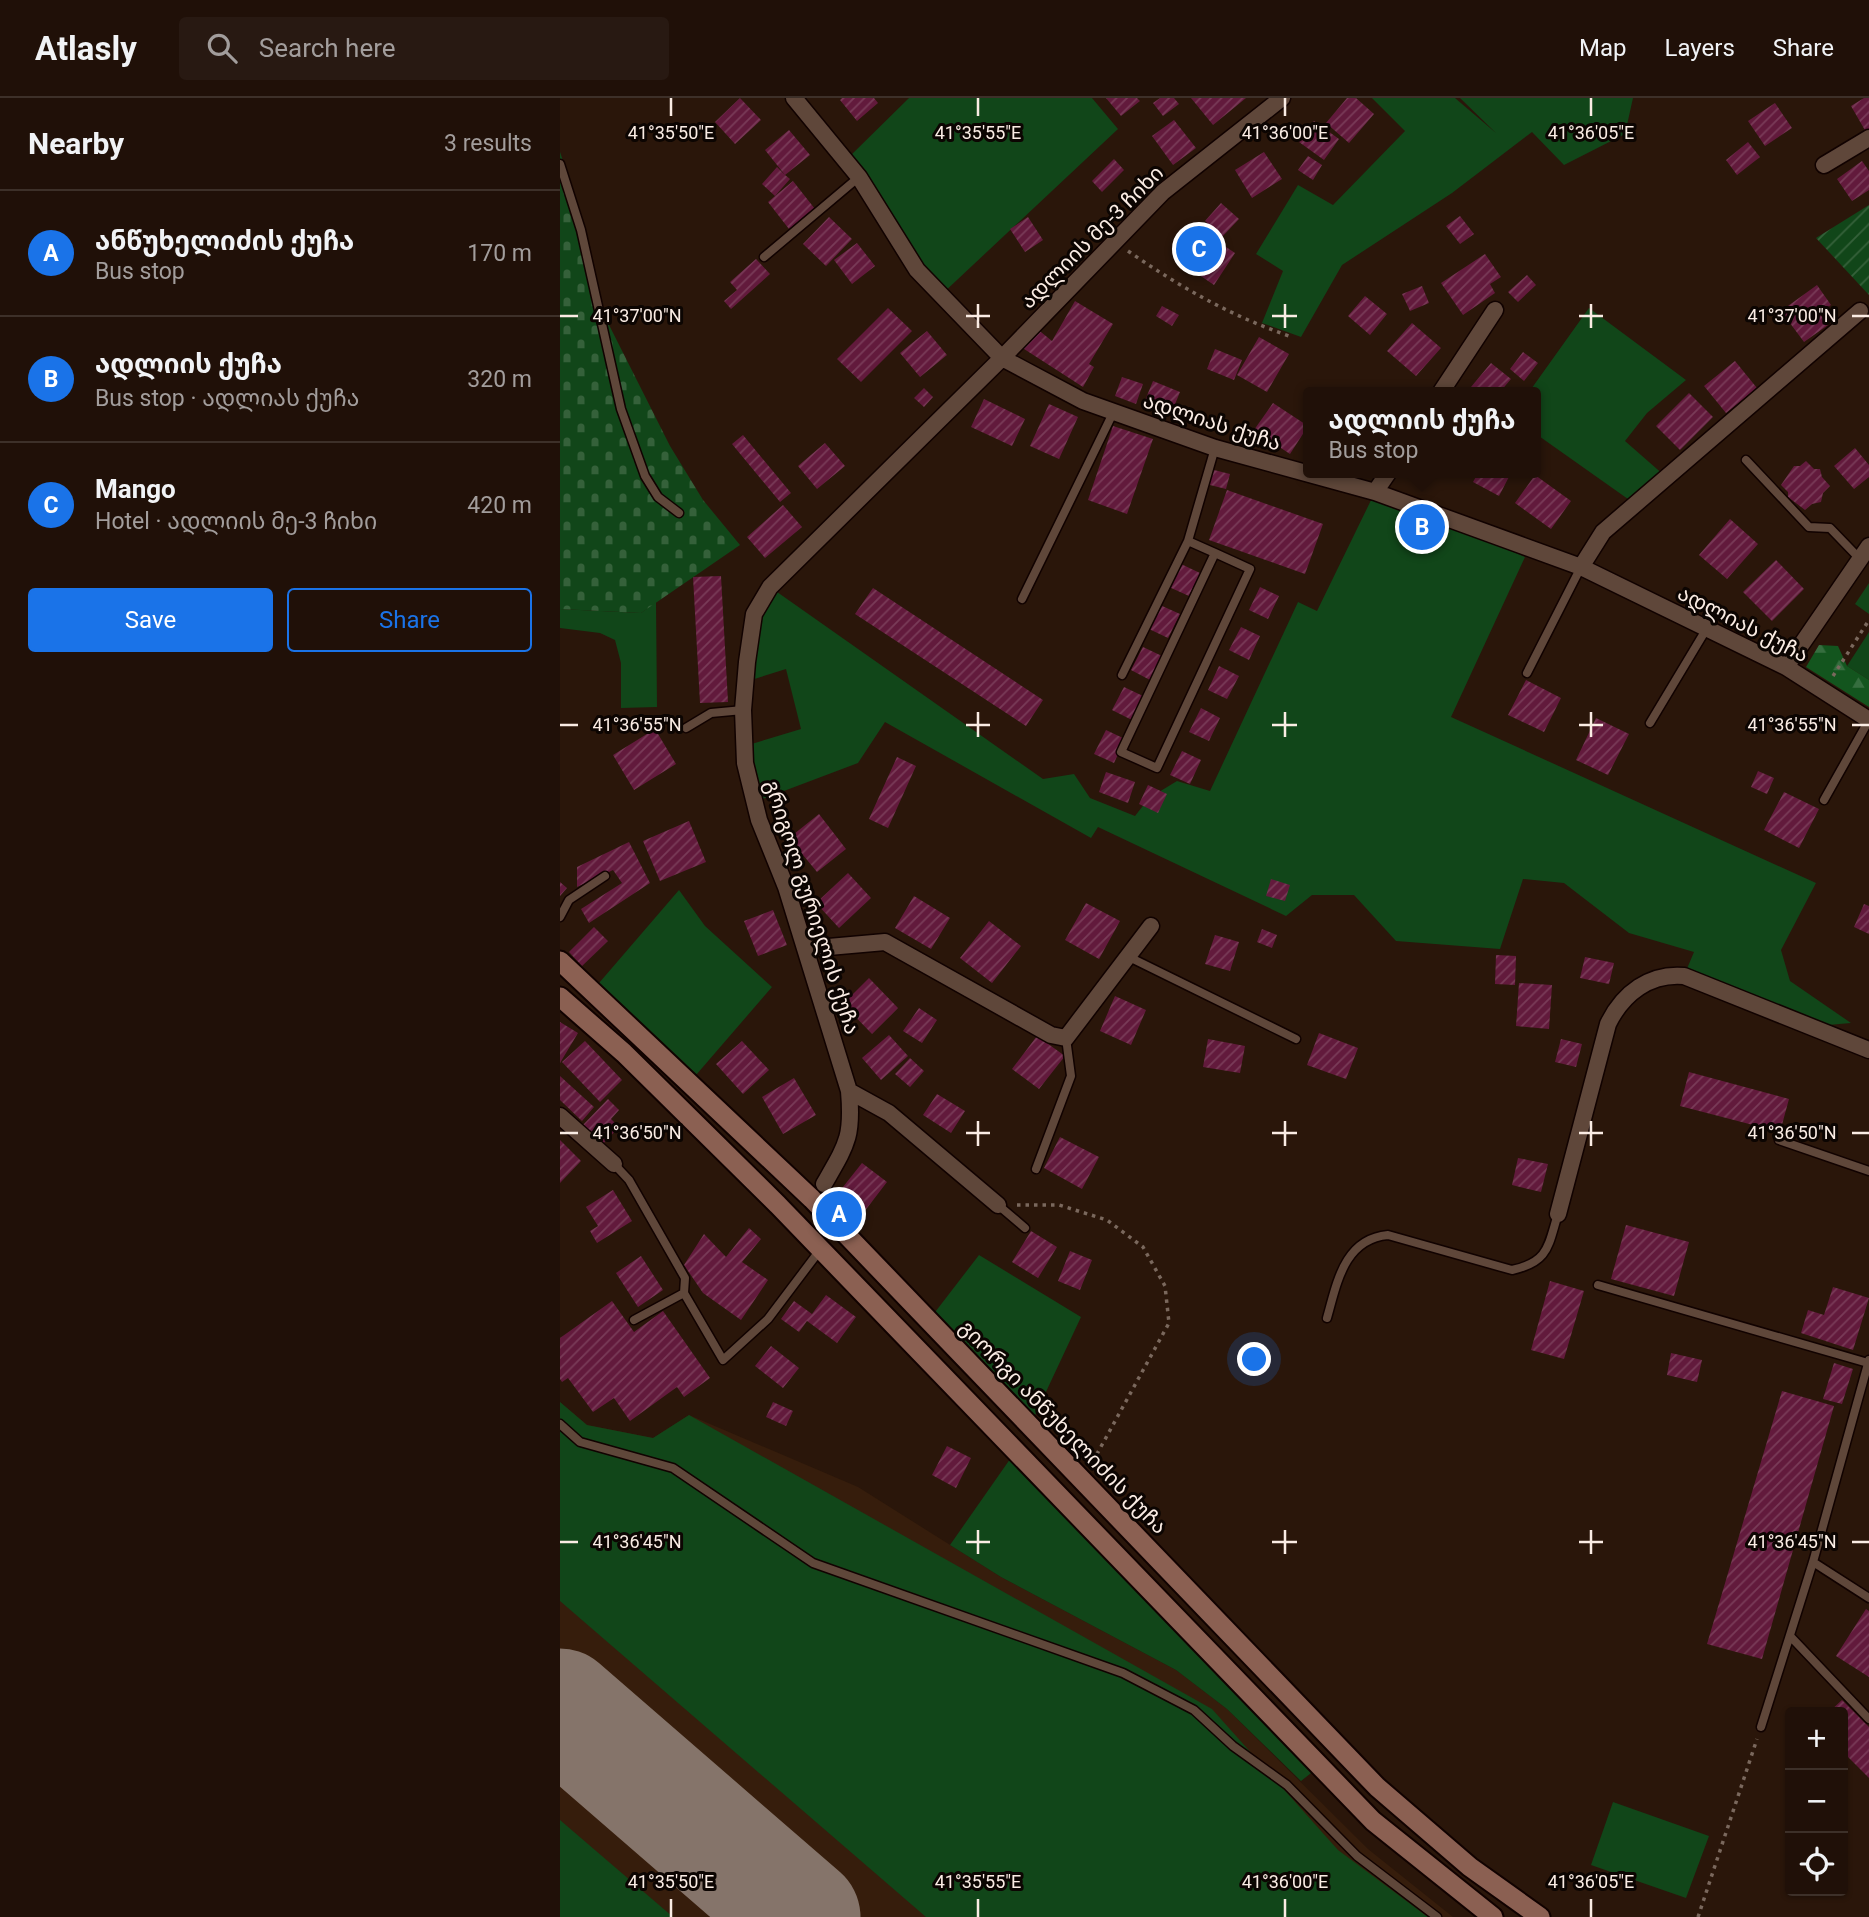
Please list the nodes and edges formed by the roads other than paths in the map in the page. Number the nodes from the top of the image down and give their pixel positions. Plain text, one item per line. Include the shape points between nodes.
1 (794, 98) edge
2 (1282, 98) edge
3 (1869, 138) edge
4 (560, 164) edge
5 (1824, 165) dead end
6 (859, 177) junction
7 (764, 257) dead end
8 (1495, 310) dead end
9 (1860, 310) dead end
10 (1002, 358) junction
11 (1444, 387) edge
12 (1114, 411) junction
13 (1215, 448) junction
14 (1746, 460) dead end
15 (1303, 472) edge
16 (1324, 478) edge
17 (1385, 478) edge
18 (1375, 492) junction
19 (679, 513) dead end
20 (1188, 541) junction
21 (1864, 552) edge
22 (1214, 553) junction
23 (1581, 566) junction
24 (1022, 600) dead end
25 (1707, 628) junction
26 (1786, 667) junction
27 (1527, 673) dead end
28 (1122, 675) dead end
29 (743, 710) junction
30 (1869, 720) edge
31 (1650, 723) dead end
32 (687, 728) dead end
33 (1825, 800) dead end
34 (605, 876) dead end
35 (560, 917) edge
36 (1151, 926) dead end
37 (806, 949) junction
38 (1129, 957) junction
39 (560, 961) edge
40 (560, 997) edge
41 (1066, 1038) junction
42 (1296, 1039) dead end
43 (1869, 1050) edge
44 (849, 1091) junction
45 (560, 1116) edge
46 (1779, 1140) dead end
47 (614, 1164) joint
48 (1036, 1170) dead end
49 (1869, 1171) edge
50 (824, 1184) dead end
51 (998, 1205) joint
52 (1558, 1214) joint
53 (1025, 1228) dead end
54 (821, 1249) junction
55 (1598, 1285) dead end
56 (684, 1293) junction
57 (1327, 1318) dead end
58 (634, 1321) dead end
59 (1869, 1362) edge
60 (560, 1424) edge
61 (1812, 1562) junction
62 (1869, 1598) edge
63 (1790, 1636) junction
64 (1869, 1719) edge
65 (1761, 1727) road end
66 (1437, 1917) edge
67 (1493, 1917) edge
68 (1540, 1917) edge

1 - 6 street, ადლიას ქუჩა
2 - 10 street, ადლიის მე-3 ჩიხი via 1163,192
3 - 5 street
4 - 19 lane via 581,230 621,409 645,476 658,497
6 - 7 lane
6 - 10 street, ადლიას ქუჩა via 917,270
8 - 11 street
9 - 23 street via 1603,532
10 - 12 street, ადლიას ქუჩა via 1083,401
10 - 29 street, გრიგოლ გურიელის ქუჩა via 770,587 754,614
12 - 13 street, ადლიას ქუჩა
12 - 24 lane
13 - 15 street, ადლიას ქუჩა
13 - 20 lane
14 - 21 lane via 1809,527 1830,528
16 - 18 street, ადლიას ქუჩა
17 - 18 street
18 - 23 street, ადლიას ქუჩა
20 - 22 lane
20 - 28 lane
21 - 26 street
22 - 22 lane via 1250,569 1157,768 1121,752
23 - 25 street, ადლიას ქუჩა
23 - 27 lane
25 - 26 street, ადლიას ქუჩა
25 - 31 lane
26 - 30 street, ადლიას ქუჩა
29 - 32 lane via 710,713
29 - 37 street, გრიგოლ გურიელის ქუჩა via 746,763 759,820
30 - 33 lane
34 - 35 lane via 569,900
36 - 38 street
37 - 41 street via 885,942 1051,1035
37 - 44 street, გრიგოლ გურიელის ქუჩა
38 - 41 street
38 - 42 lane
39 - 68 main road, გიორგი ანწუხელიძის ქუჩა via 812,1199 1377,1787 1470,1867
40 - 54 main road via 624,1053
41 - 48 lane via 1071,1076
43 - 52 street via 1684,976 1664,974 1645,983 1617,1006 1608,1024
44 - 50 street, გრიგოლ გურიელის ქუჩა via 852,1125
44 - 51 street via 888,1113
45 - 47 street
46 - 49 lane
47 - 56 lane via 629,1180 684,1278
51 - 53 lane
52 - 57 lane via 1545,1254 1532,1265 1512,1270 1388,1235 1377,1236 1344,1261
54 - 56 lane via 768,1319 723,1360
54 - 67 main road via 1373,1821
55 - 59 lane
56 - 58 lane
59 - 61 lane
60 - 66 lane via 580,1442 673,1468 813,1563 1123,1673 1194,1710 1233,1746 1287,1785 1357,1856
61 - 62 lane
61 - 63 lane
63 - 64 lane
63 - 65 lane

